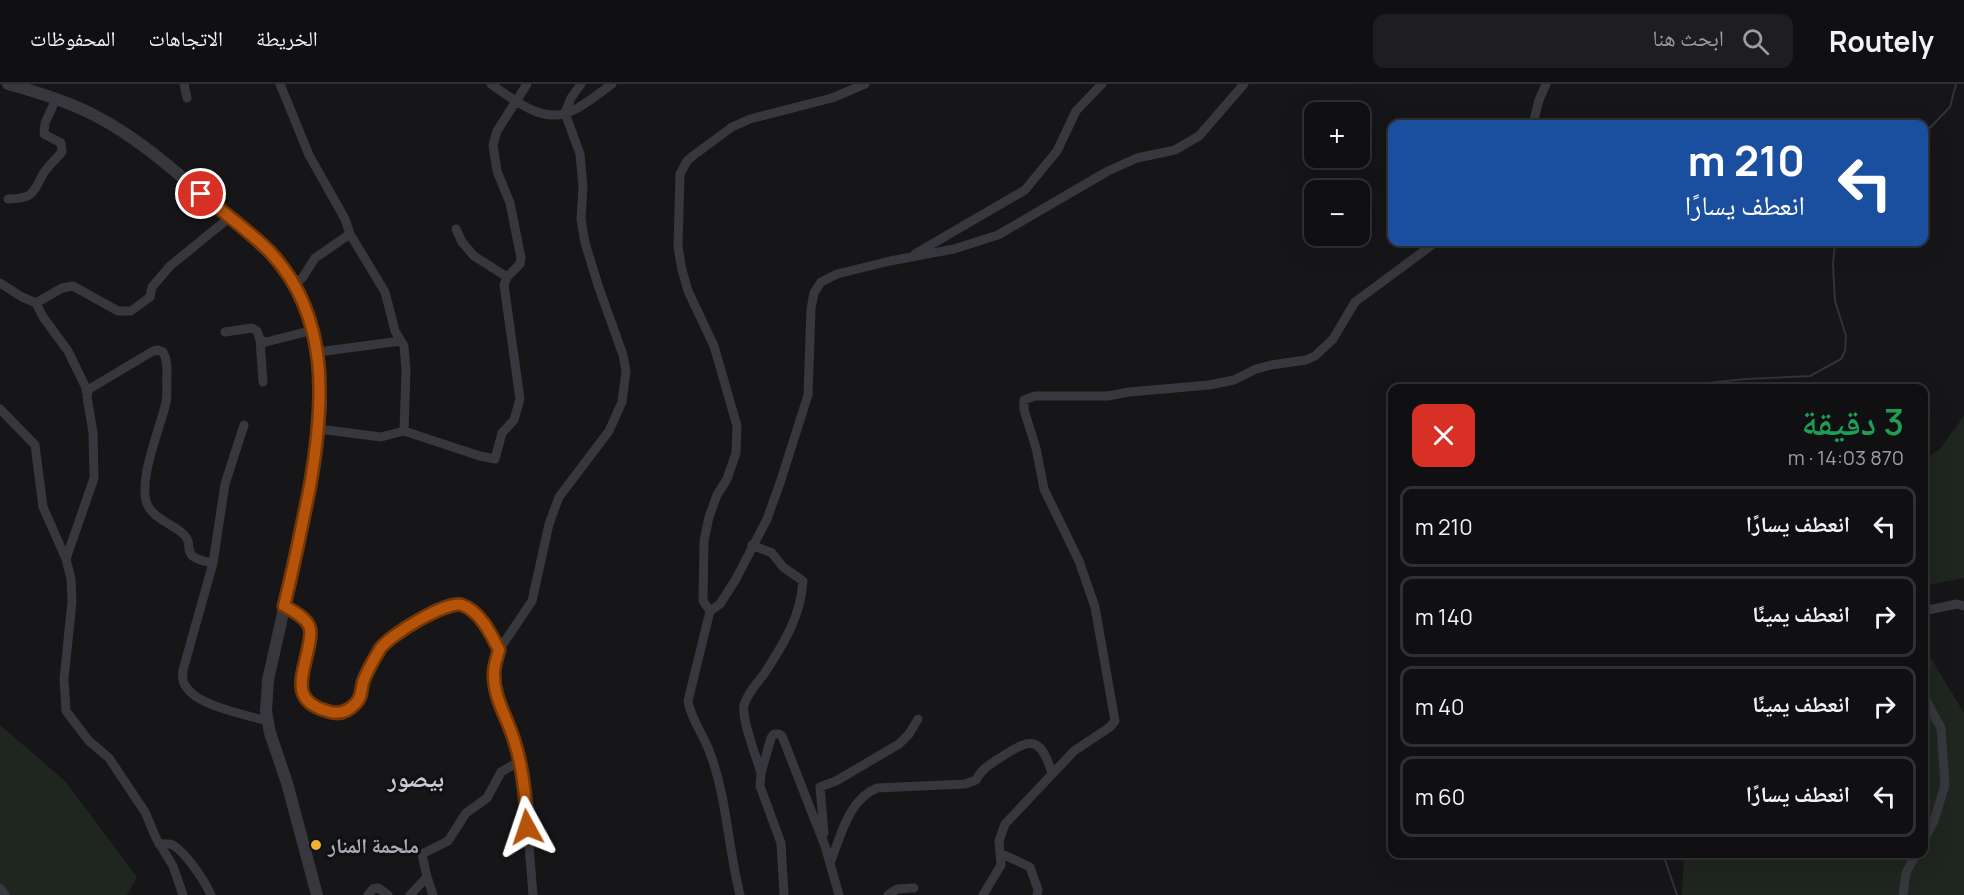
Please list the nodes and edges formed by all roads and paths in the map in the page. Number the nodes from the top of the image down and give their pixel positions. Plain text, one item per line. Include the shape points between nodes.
1 (8, 84) edge
2 (184, 84) edge
3 (280, 84) edge
4 (491, 84) edge
5 (527, 84) edge
6 (580, 84) edge
7 (612, 84) edge
8 (865, 84) edge
9 (1101, 84) edge
10 (1244, 84) edge
11 (1546, 84) edge
12 (187, 98) dead end
13 (56, 99) junction
14 (516, 102) junction
15 (565, 113) junction
16 (1534, 120) edge
17 (8, 199) dead end
18 (229, 218) junction
19 (456, 229) dead end
20 (350, 234) junction
21 (1431, 246) edge
22 (910, 257) junction
23 (507, 277) junction
24 (0, 283) edge
25 (295, 285) junction
26 (36, 303) junction
27 (313, 330) junction
28 (225, 332) dead end
29 (260, 340) junction
30 (400, 341) junction
31 (318, 351) junction
32 (262, 382) dead end
33 (86, 391) junction
34 (0, 409) edge
35 (244, 425) dead end
36 (319, 429) junction
37 (404, 430) junction
38 (752, 546) junction
39 (66, 559) junction
40 (213, 563) junction
41 (284, 606) junction
42 (1964, 606) edge
43 (1928, 610) edge
44 (710, 611) junction
45 (499, 650) junction
46 (1928, 704) edge
47 (918, 719) dead end
48 (267, 721) junction
49 (520, 761) junction
50 (761, 773) junction
51 (1052, 773) junction
52 (1928, 832) edge
53 (159, 844) junction
54 (825, 846) junction
55 (1000, 854) junction
56 (1914, 858) edge
57 (830, 863) junction
58 (427, 877) junction
59 (0, 888) edge
60 (914, 888) dead end
61 (5, 895) edge
62 (183, 895) edge
63 (211, 895) edge
64 (317, 895) edge
65 (368, 895) edge
66 (388, 895) edge
67 (410, 895) edge
68 (433, 895) edge
69 (532, 895) edge
70 (740, 895) edge
71 (784, 895) edge
72 (839, 895) edge
73 (888, 895) edge
74 (982, 895) edge
75 (1037, 895) edge
76 (1903, 895) edge

1 - 13 street
2 - 12 street
3 - 20 street via 309,155
4 - 14 street
5 - 14 street
6 - 15 street
7 - 15 street
8 - 44 street via 832,98 732,127 687,161 680,174 678,247 682,270 714,346 737,426 736,453 717,495 704,541 703,601
9 - 22 street via 1081,105 1058,151 1025,190
10 - 22 street via 1199,136 1175,150 1116,167 998,235
11 - 16 street
13 - 17 street via 44,134 61,144 62,152 47,168 34,194 24,199
13 - 18 street via 93,114 128,135
14 - 15 street via 538,112
14 - 23 street via 497,131 493,145 497,171 510,203 520,258 518,267
15 - 45 street via 580,154 585,243 623,355 625,387 609,431 559,497 532,601
18 - 25 street via 270,252
18 - 26 street via 170,266 152,287 150,297 131,311 118,311 73,286
19 - 23 street via 474,256
20 - 25 street via 315,258
20 - 30 street via 385,292
21 - 51 street via 1355,303 1333,339 1306,360 1256,369 1209,386 1108,396 1035,396 1024,400 1044,489 1079,561 1095,607 1115,721
22 - 38 street via 837,274 821,282 814,293 808,395 767,519
23 - 37 street via 504,285 520,399 514,420 502,433 495,459
24 - 26 street
25 - 27 street
26 - 33 street via 68,351
27 - 29 street via 267,342
27 - 31 street
28 - 29 street via 252,328
29 - 32 street
30 - 31 street
30 - 37 street via 406,370
31 - 36 street
33 - 39 street via 93,432 94,478
33 - 40 street via 153,351 163,352 166,398 144,495 154,513 186,536 192,557
34 - 39 street via 35,444 44,507
35 - 40 street via 225,484
36 - 37 street via 381,437
36 - 41 street
38 - 44 street via 720,604
38 - 50 street via 772,553 783,567 803,581 792,626 744,705
39 - 53 street via 72,602 64,680 66,711 89,741 109,758 145,812
40 - 48 street via 183,670 184,684 200,699
41 - 45 street via 306,621 310,629 300,685 302,694 313,705 330,712 344,712 358,702 366,676 387,640 451,604 463,605 479,618
41 - 48 street via 267,689
42 - 43 street
44 - 70 street via 688,701 710,752 723,800
45 - 49 street via 495,688
46 - 52 street via 1941,728 1945,785
47 - 54 street via 899,744 820,787
48 - 64 street
49 - 58 street via 498,775 487,798 466,813 448,841 422,854
49 - 69 street
50 - 54 street via 771,738 779,734
50 - 71 street via 762,792 781,843
51 - 55 street via 1005,824 999,836
51 - 57 street via 1044,751 1035,744 1023,743 965,784 877,788 866,792 858,800
53 - 62 street via 173,866
53 - 63 street via 174,846
54 - 57 street
55 - 74 street via 1001,866
55 - 75 street via 1030,867
56 - 76 street via 1906,873
57 - 72 street
58 - 67 street
58 - 68 street
59 - 61 street
60 - 73 street via 897,889
65 - 66 street via 378,888

